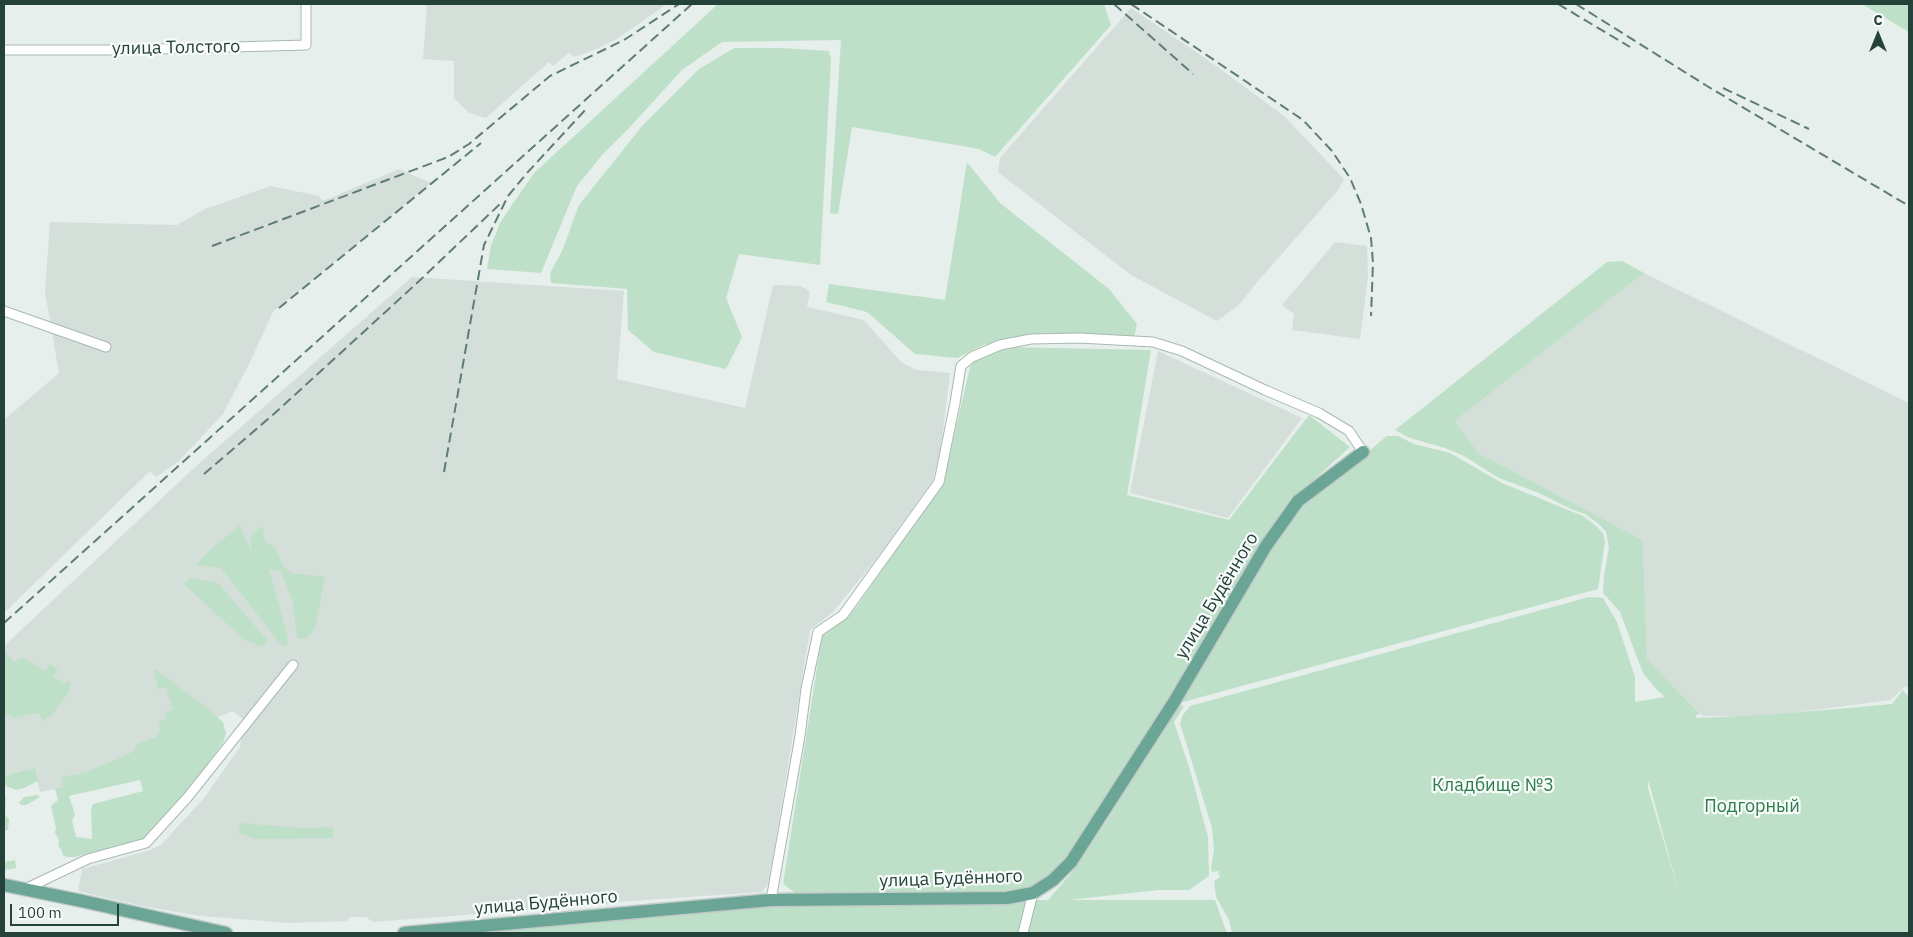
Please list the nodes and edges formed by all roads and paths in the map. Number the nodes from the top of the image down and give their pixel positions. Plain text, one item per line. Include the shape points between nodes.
1 (306, 4) edge
2 (4, 50) edge
3 (4, 311) edge
4 (106, 347) dead end
5 (1363, 452) joint
6 (293, 665) dead end
7 (4, 885) edge
8 (25, 890) junction
9 (1033, 893) junction
10 (771, 900) junction
11 (226, 933) edge
12 (404, 933) edge
13 (1023, 933) edge

1 - 2 street, улица Толстого via 306,45
3 - 4 street
5 - 9 main road, улица Будённого via 1298,501 1266,546 1174,702 1071,862 1053,880
5 - 10 street via 1349,431 1319,413 1182,351 1153,342 1079,338 1030,340 1000,345 972,357 961,366 939,482 843,615 818,632
6 - 8 street via 187,798 146,843 88,859
7 - 8 main road
8 - 11 main road
9 - 10 main road, улица Будённого via 1007,898
9 - 13 street
10 - 12 main road, улица Будённого

